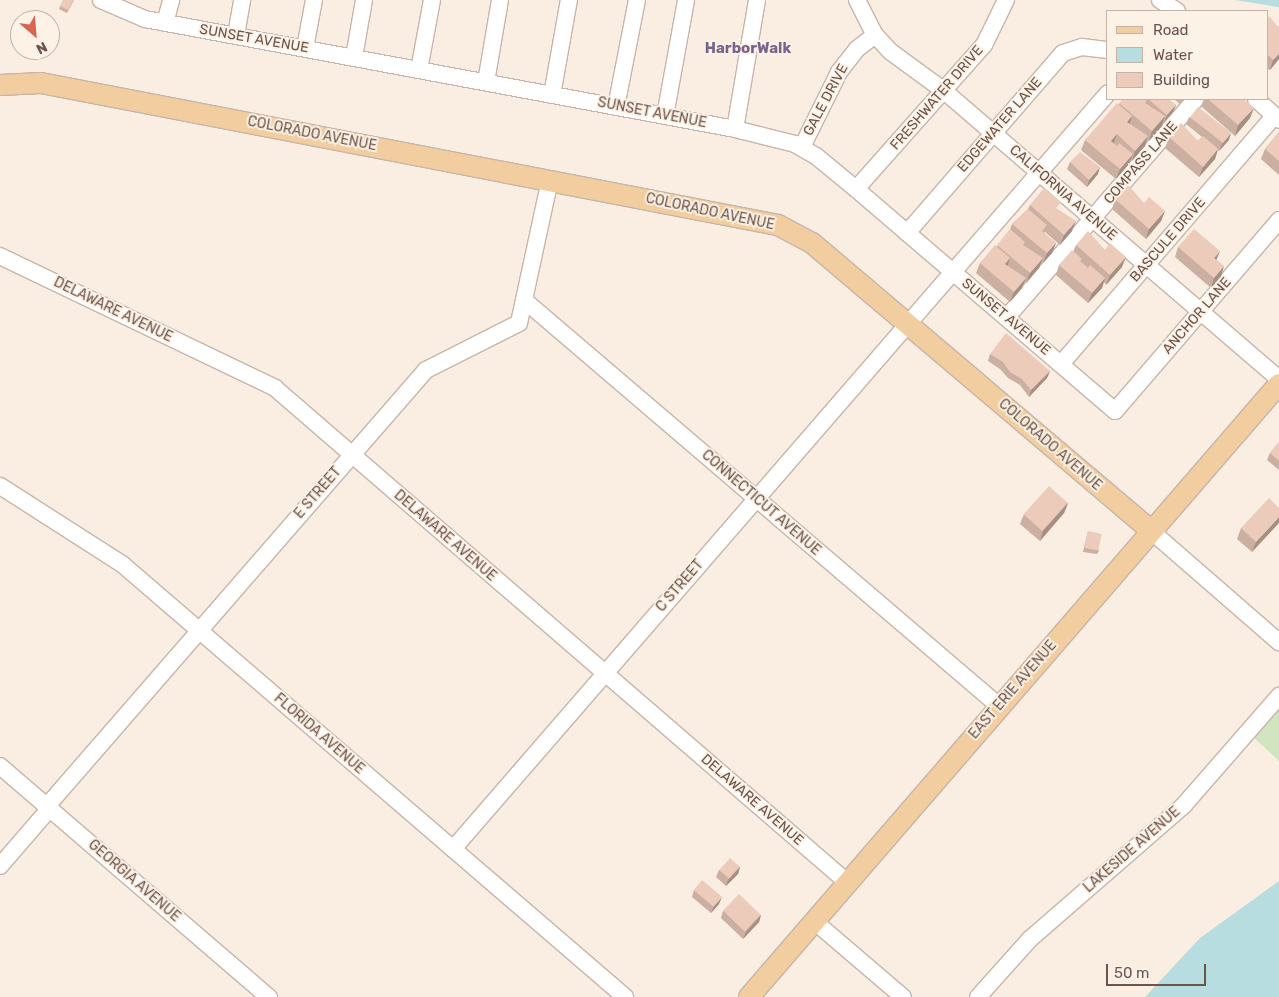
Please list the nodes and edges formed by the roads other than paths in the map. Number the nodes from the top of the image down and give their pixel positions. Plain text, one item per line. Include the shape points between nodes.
1 (101, 0) edge
2 (171, 0) edge
3 (242, 0) edge
4 (314, 0) edge
5 (364, 0) edge
6 (432, 0) edge
7 (500, 0) edge
8 (569, 0) edge
9 (637, 0) edge
10 (686, 0) edge
11 (758, 0) edge
12 (857, 0) edge
13 (1006, 0) edge
14 (1160, 0) edge
15 (1175, 10) edge
16 (166, 23) junction
17 (236, 35) junction
18 (874, 35) junction
19 (305, 48) junction
20 (1106, 50) edge
21 (354, 57) junction
22 (419, 70) junction
23 (486, 82) junction
24 (0, 85) edge
25 (943, 90) junction
26 (1106, 94) edge
27 (552, 95) junction
28 (1195, 100) edge
29 (1257, 100) edge
30 (616, 107) junction
31 (665, 116) junction
32 (1277, 118) edge
33 (735, 129) junction
34 (992, 133) junction
35 (802, 147) junction
36 (1038, 173) junction
37 (550, 180) junction
38 (856, 189) junction
39 (1092, 219) junction
40 (1279, 220) edge
41 (907, 233) junction
42 (0, 256) edge
43 (1146, 265) junction
44 (952, 272) junction
45 (524, 300) junction
46 (1201, 311) junction
47 (1007, 317) junction
48 (908, 323) junction
49 (1061, 364) junction
50 (1279, 379) edge
51 (1279, 384) edge
52 (1115, 411) joint
53 (351, 454) junction
54 (0, 486) edge
55 (756, 498) junction
56 (1150, 530) junction
57 (198, 630) junction
58 (1279, 642) edge
59 (604, 673) junction
60 (1279, 696) edge
61 (998, 706) junction
62 (0, 766) edge
63 (48, 807) junction
64 (453, 849) junction
65 (0, 866) edge
66 (847, 882) junction
67 (814, 921) junction
68 (269, 997) edge
69 (625, 997) edge
70 (748, 997) edge
71 (903, 997) edge
72 (978, 997) edge

1 - 16 street, SUNSET AVENUE via 134,16
2 - 16 street
3 - 17 street
4 - 19 street
5 - 21 street
6 - 22 street
7 - 23 street
8 - 27 street
9 - 30 street
10 - 31 street
11 - 33 street
12 - 18 street, CALIFORNIA AVENUE
13 - 25 street, FRESHWATER DRIVE via 984,45
14 - 15 street
16 - 17 street, SUNSET AVENUE
17 - 19 street, SUNSET AVENUE
18 - 25 street, CALIFORNIA AVENUE via 891,52
18 - 35 street, GALE DRIVE via 857,48 838,72
19 - 21 street, SUNSET AVENUE
20 - 34 street, EDGEWATER LANE via 1082,47 1063,53
21 - 22 street, SUNSET AVENUE
22 - 23 street, SUNSET AVENUE
23 - 27 street, SUNSET AVENUE
24 - 37 main road, COLORADO AVENUE via 41,83
25 - 34 street, CALIFORNIA AVENUE
25 - 38 street, FRESHWATER DRIVE
26 - 36 street, C STREET
27 - 30 street, SUNSET AVENUE
28 - 39 street, COMPASS LANE
29 - 32 street
30 - 31 street, SUNSET AVENUE
31 - 33 street, SUNSET AVENUE
32 - 43 street, BASCULE DRIVE
33 - 35 street, SUNSET AVENUE
34 - 36 street, CALIFORNIA AVENUE
34 - 41 street, EDGEWATER LANE
35 - 38 street, SUNSET AVENUE
36 - 39 street, CALIFORNIA AVENUE
36 - 44 street, C STREET
37 - 45 street, E STREET
37 - 48 main road, COLORADO AVENUE via 778,225 812,243
38 - 41 street, SUNSET AVENUE
39 - 43 street, CALIFORNIA AVENUE
39 - 47 street, COMPASS LANE
40 - 46 street, ANCHOR LANE
41 - 44 street, SUNSET AVENUE
42 - 53 street, DELAWARE AVENUE via 275,388
43 - 46 street, CALIFORNIA AVENUE
43 - 49 street, BASCULE DRIVE
44 - 47 street, SUNSET AVENUE
44 - 48 street, C STREET
45 - 53 street, E STREET via 519,323 426,370
45 - 55 street, CONNECTICUT AVENUE
46 - 50 street, CALIFORNIA AVENUE
46 - 52 street, ANCHOR LANE
47 - 49 street, SUNSET AVENUE
48 - 55 street, C STREET
48 - 56 main road, COLORADO AVENUE
49 - 52 street, SUNSET AVENUE
51 - 56 main road, EAST ERIE AVENUE
53 - 57 street, E STREET
53 - 59 street, DELAWARE AVENUE
54 - 57 street, FLORIDA AVENUE via 122,564
55 - 59 street, C STREET
55 - 61 street, CONNECTICUT AVENUE
56 - 58 street, COLORADO AVENUE
56 - 61 main road, EAST ERIE AVENUE
57 - 63 street, E STREET
57 - 64 street, FLORIDA AVENUE
59 - 64 street, C STREET
59 - 66 street, DELAWARE AVENUE
60 - 72 street, LAKESIDE AVENUE via 1184,805 1030,940
61 - 66 main road, EAST ERIE AVENUE
62 - 63 street, GEORGIA AVENUE
63 - 65 street, E STREET
63 - 68 street, GEORGIA AVENUE
64 - 69 street, FLORIDA AVENUE
66 - 67 main road, EAST ERIE AVENUE
67 - 70 main road, EAST ERIE AVENUE
67 - 71 street

